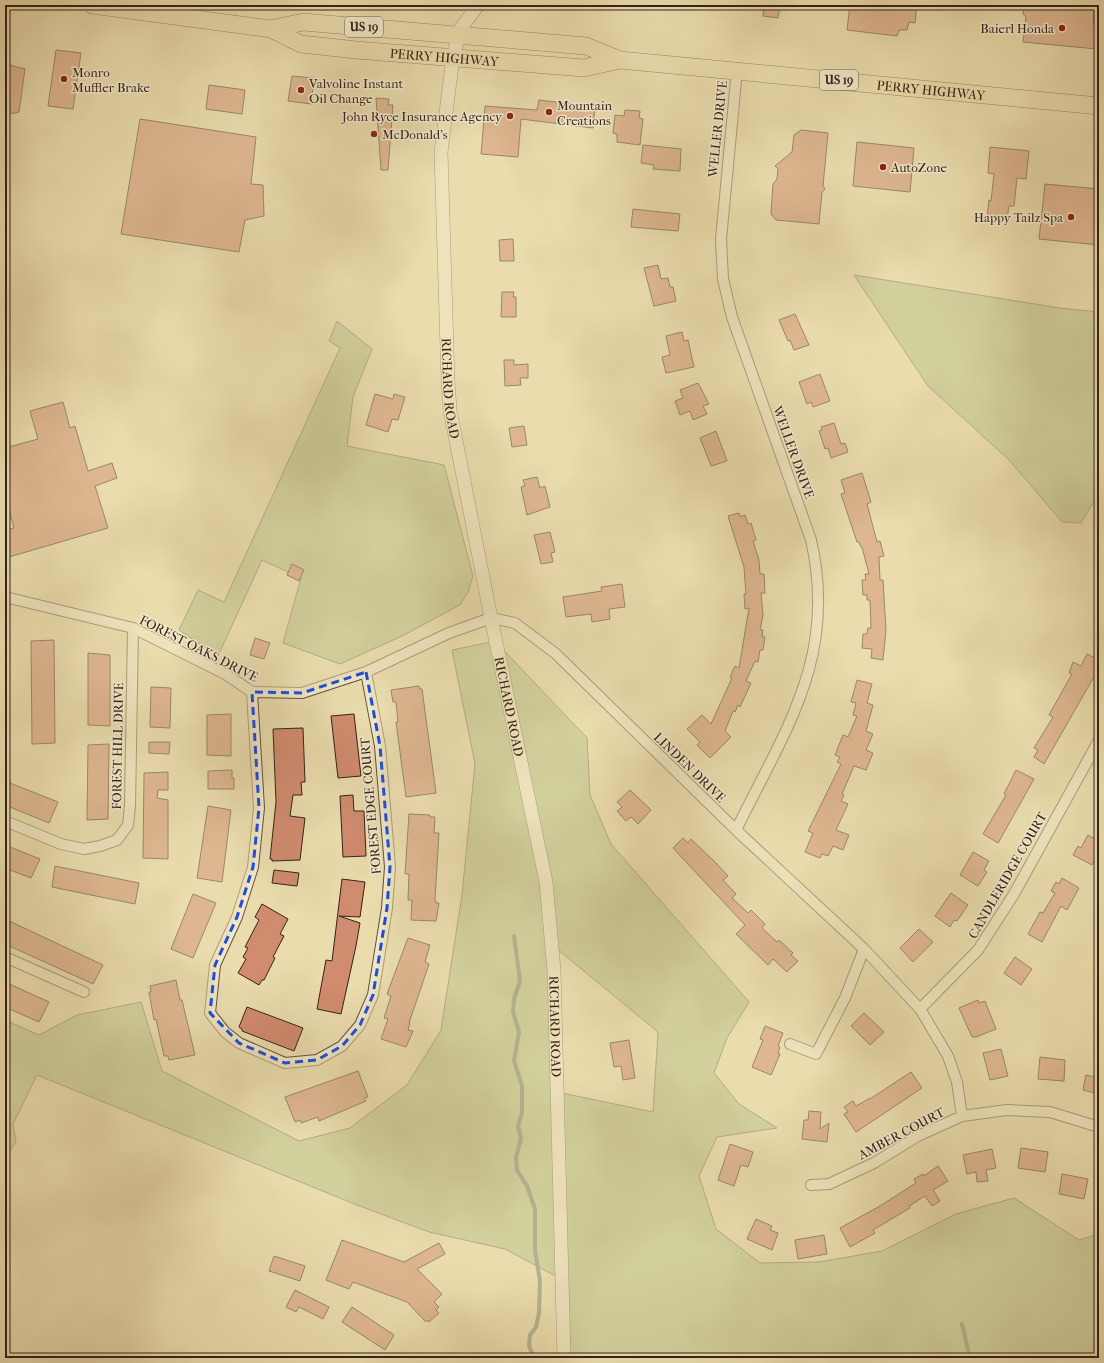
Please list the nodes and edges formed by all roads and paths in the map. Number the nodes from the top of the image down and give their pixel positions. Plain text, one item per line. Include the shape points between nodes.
1 (92, 5) edge
2 (478, 5) edge
3 (271, 29) junction
4 (458, 36) junction
5 (453, 57) junction
6 (620, 60) junction
7 (737, 70) junction
8 (1099, 106) edge
9 (5, 597) edge
10 (491, 618) junction
11 (133, 628) junction
12 (366, 672) junction
13 (252, 692) junction
14 (1099, 740) edge
15 (5, 821) edge
16 (736, 830) junction
17 (864, 949) junction
18 (5, 957) edge
19 (84, 992) dead end
20 (920, 1009) junction
21 (790, 1044) dead end
22 (962, 1116) junction
23 (1099, 1126) edge
24 (811, 1185) dead end
25 (564, 1358) edge

1 - 3 highway, PERRY HIGHWAY / US 19
2 - 4 street, RICHARD ROAD
3 - 4 highway, PERRY HIGHWAY / US 19 via 303,22
3 - 5 highway, PERRY HIGHWAY / US 19 via 301,44
4 - 5 street, RICHARD ROAD
4 - 6 highway, PERRY HIGHWAY / US 19 via 586,46
5 - 6 highway, PERRY HIGHWAY / US 19 via 584,68
5 - 10 street, RICHARD ROAD via 440,162 450,410
6 - 7 highway, PERRY HIGHWAY / US 19
7 - 8 highway, PERRY HIGHWAY / US 19
7 - 16 street, WELLER DRIVE via 721,223 723,279 732,317 809,535 817,574 819,606 817,640 805,686
9 - 11 street, FOREST OAKS DRIVE
10 - 12 street, FOREST OAKS DRIVE via 449,633
10 - 16 street, LINDEN DRIVE via 515,623 555,653
10 - 25 street, RICHARD ROAD via 546,882 554,970
11 - 13 street, FOREST OAKS DRIVE via 227,676
11 - 15 street, FOREST HILL DRIVE via 128,825 117,840 84,849 61,844
12 - 13 street, FOREST OAKS DRIVE via 302,693
12 - 13 street, FOREST EDGE COURT via 380,746 390,867 387,908 373,996 360,1025 342,1046 317,1060 285,1063 262,1055 225,1032 210,1012 215,965 237,917 253,867 259,808
14 - 20 street, CANDLERIDGE COURT via 1014,894 978,950
16 - 17 street, LINDEN DRIVE
17 - 20 street, LINDEN DRIVE
17 - 21 street via 846,998 816,1054
18 - 19 street
20 - 22 street, LINDEN DRIVE via 948,1056 957,1082
22 - 23 street, AMBER COURT via 1007,1110 1050,1112
22 - 24 street, AMBER COURT via 918,1136 874,1163 829,1184

